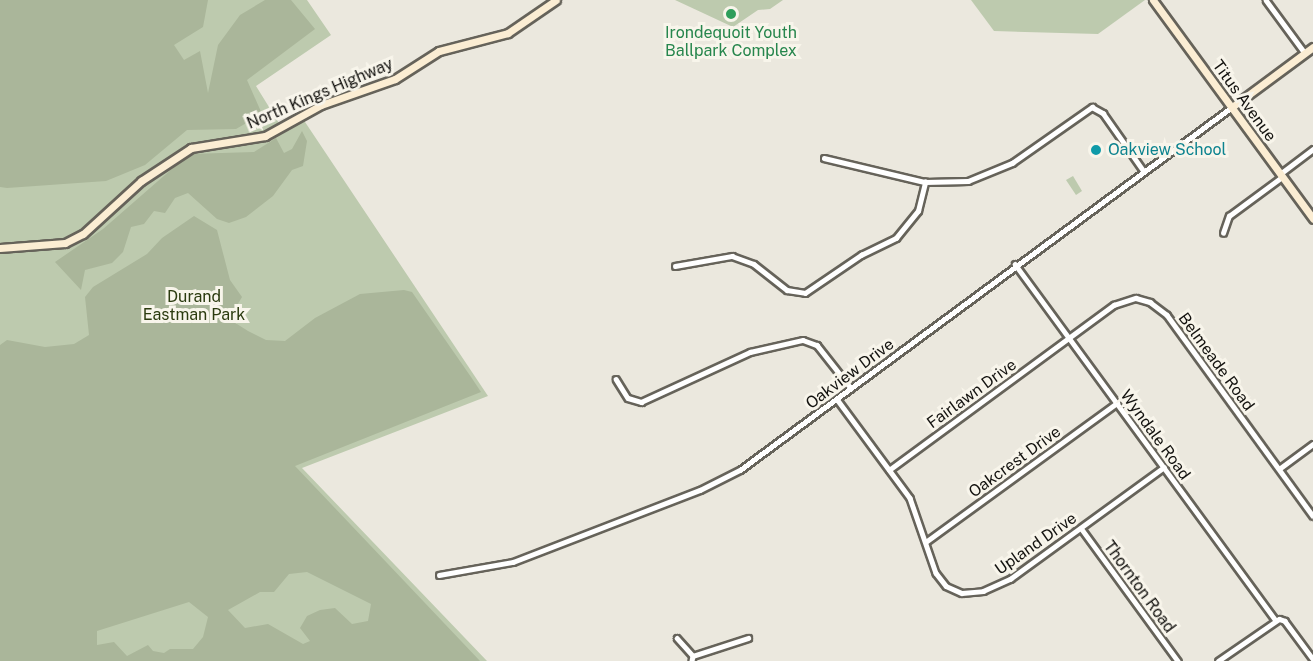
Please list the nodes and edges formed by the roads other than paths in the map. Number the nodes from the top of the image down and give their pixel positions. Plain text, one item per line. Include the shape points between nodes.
1 (556, 0) edge
2 (1153, 0) edge
3 (1266, 0) edge
4 (1313, 47) edge
5 (1305, 53) junction
6 (1232, 107) junction
7 (1313, 149) edge
8 (824, 158) dead end
9 (1143, 170) junction
10 (1281, 175) junction
11 (926, 182) junction
12 (1313, 219) edge
13 (1223, 233) dead end
14 (0, 248) edge
15 (1015, 264) junction
16 (675, 266) dead end
17 (1070, 338) junction
18 (616, 379) dead end
19 (851, 388) junction
20 (837, 399) junction
21 (1117, 403) junction
22 (1313, 444) edge
23 (1164, 467) junction
24 (1279, 469) junction
25 (889, 470) junction
26 (1313, 516) edge
27 (1081, 528) junction
28 (927, 541) junction
29 (439, 575) dead end
30 (1275, 619) junction
31 (677, 638) dead end
32 (748, 638) dead end
33 (693, 659) edge
34 (1313, 659) edge
35 (1178, 661) edge
36 (1218, 661) edge

1 - 14 street, North Kings Highway via 508,33 439,51 395,79 321,105 265,136 191,147 141,181 84,234 65,243
2 - 6 street, Titus Avenue
3 - 5 street
4 - 5 street
5 - 6 street
6 - 9 street, Oakview Drive
6 - 10 street, Titus Avenue
7 - 10 street
8 - 11 street
9 - 11 street via 1103,113 1092,107 995,172 958,183
9 - 15 street, Oakview Drive
10 - 12 street, Titus Avenue
10 - 13 street via 1229,216
11 - 16 street via 918,212 896,238 861,255 805,293 787,290 754,264 732,256
15 - 17 street, Wyndale Road
15 - 19 street, Oakview Drive
17 - 21 street, Wyndale Road
17 - 24 street, Belmeade Road via 1124,300 1144,299 1156,306 1174,323
17 - 25 street, Fairlawn Drive
18 - 19 street via 628,398 641,402 750,352 803,340 817,345
19 - 20 street, Oakview Drive
20 - 25 street, Upland Drive
20 - 29 street, Oakview Drive via 768,452 700,490 513,562
21 - 23 street, Wyndale Road
21 - 28 street, Oakcrest Drive
22 - 24 street
23 - 27 street, Upland Drive
23 - 30 street, Wyndale Road
24 - 26 street, Belmeade Road
25 - 28 street, Upland Drive via 913,505
27 - 28 street, Upland Drive via 1010,579 970,594 953,590 940,580
27 - 35 street, Thornton Road
30 - 34 street via 1285,621
30 - 36 street
31 - 33 street
32 - 33 street

